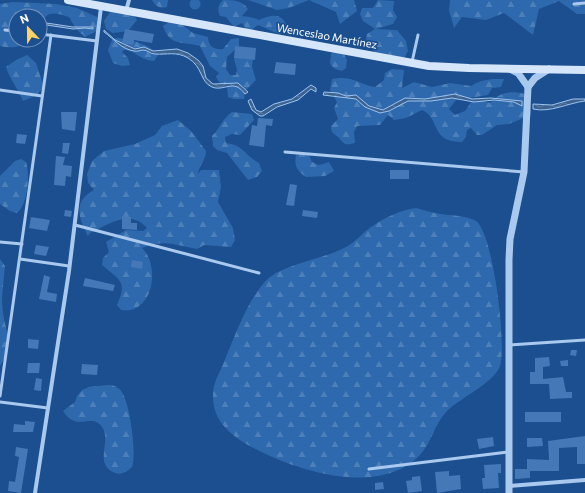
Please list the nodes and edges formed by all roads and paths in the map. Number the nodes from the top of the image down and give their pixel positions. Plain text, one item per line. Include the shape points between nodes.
1 (68, 0) edge
2 (129, 0) edge
3 (585, 3) edge
4 (574, 4) dead end
5 (101, 7) junction
6 (126, 11) junction
7 (5, 30) dead end
8 (8, 30) edge
9 (48, 35) edge
10 (51, 35) junction
11 (418, 35) dead end
12 (97, 41) junction
13 (412, 63) junction
14 (510, 69) junction
15 (549, 69) junction
16 (585, 70) edge
17 (528, 87) junction
18 (0, 90) edge
19 (42, 96) junction
20 (285, 152) dead end
21 (524, 172) junction
22 (74, 225) junction
23 (0, 242) edge
24 (22, 244) junction
25 (20, 259) junction
26 (70, 266) junction
27 (259, 273) dead end
28 (585, 340) edge
29 (508, 346) junction
30 (0, 396) edge
31 (0, 402) edge
32 (48, 408) junction
33 (508, 452) junction
34 (369, 469) dead end
35 (585, 480) edge
36 (509, 490) edge
37 (35, 493) edge

1 - 5 main road, Wenceslao Martínez
2 - 6 street
3 - 4 lane
5 - 6 main road, Wenceslao Martínez
5 - 12 street
6 - 13 main road, Wenceslao Martínez
7 - 8 lane
9 - 10 lane
10 - 12 lane
10 - 19 lane
11 - 13 lane
12 - 22 street
13 - 14 main road, Wenceslao Martínez
14 - 15 main road, Wenceslao Martínez
14 - 17 street via 518,73
15 - 16 main road, Wenceslao Martínez
15 - 17 street via 535,78
17 - 21 street
18 - 19 lane
19 - 24 lane
20 - 21 lane
21 - 29 street via 510,239
22 - 26 street
22 - 27 lane
23 - 24 lane
24 - 25 lane
25 - 26 lane
25 - 30 lane
26 - 32 street
28 - 29 lane
29 - 33 street
31 - 32 lane
32 - 37 street
33 - 34 lane
33 - 36 street
35 - 36 street

